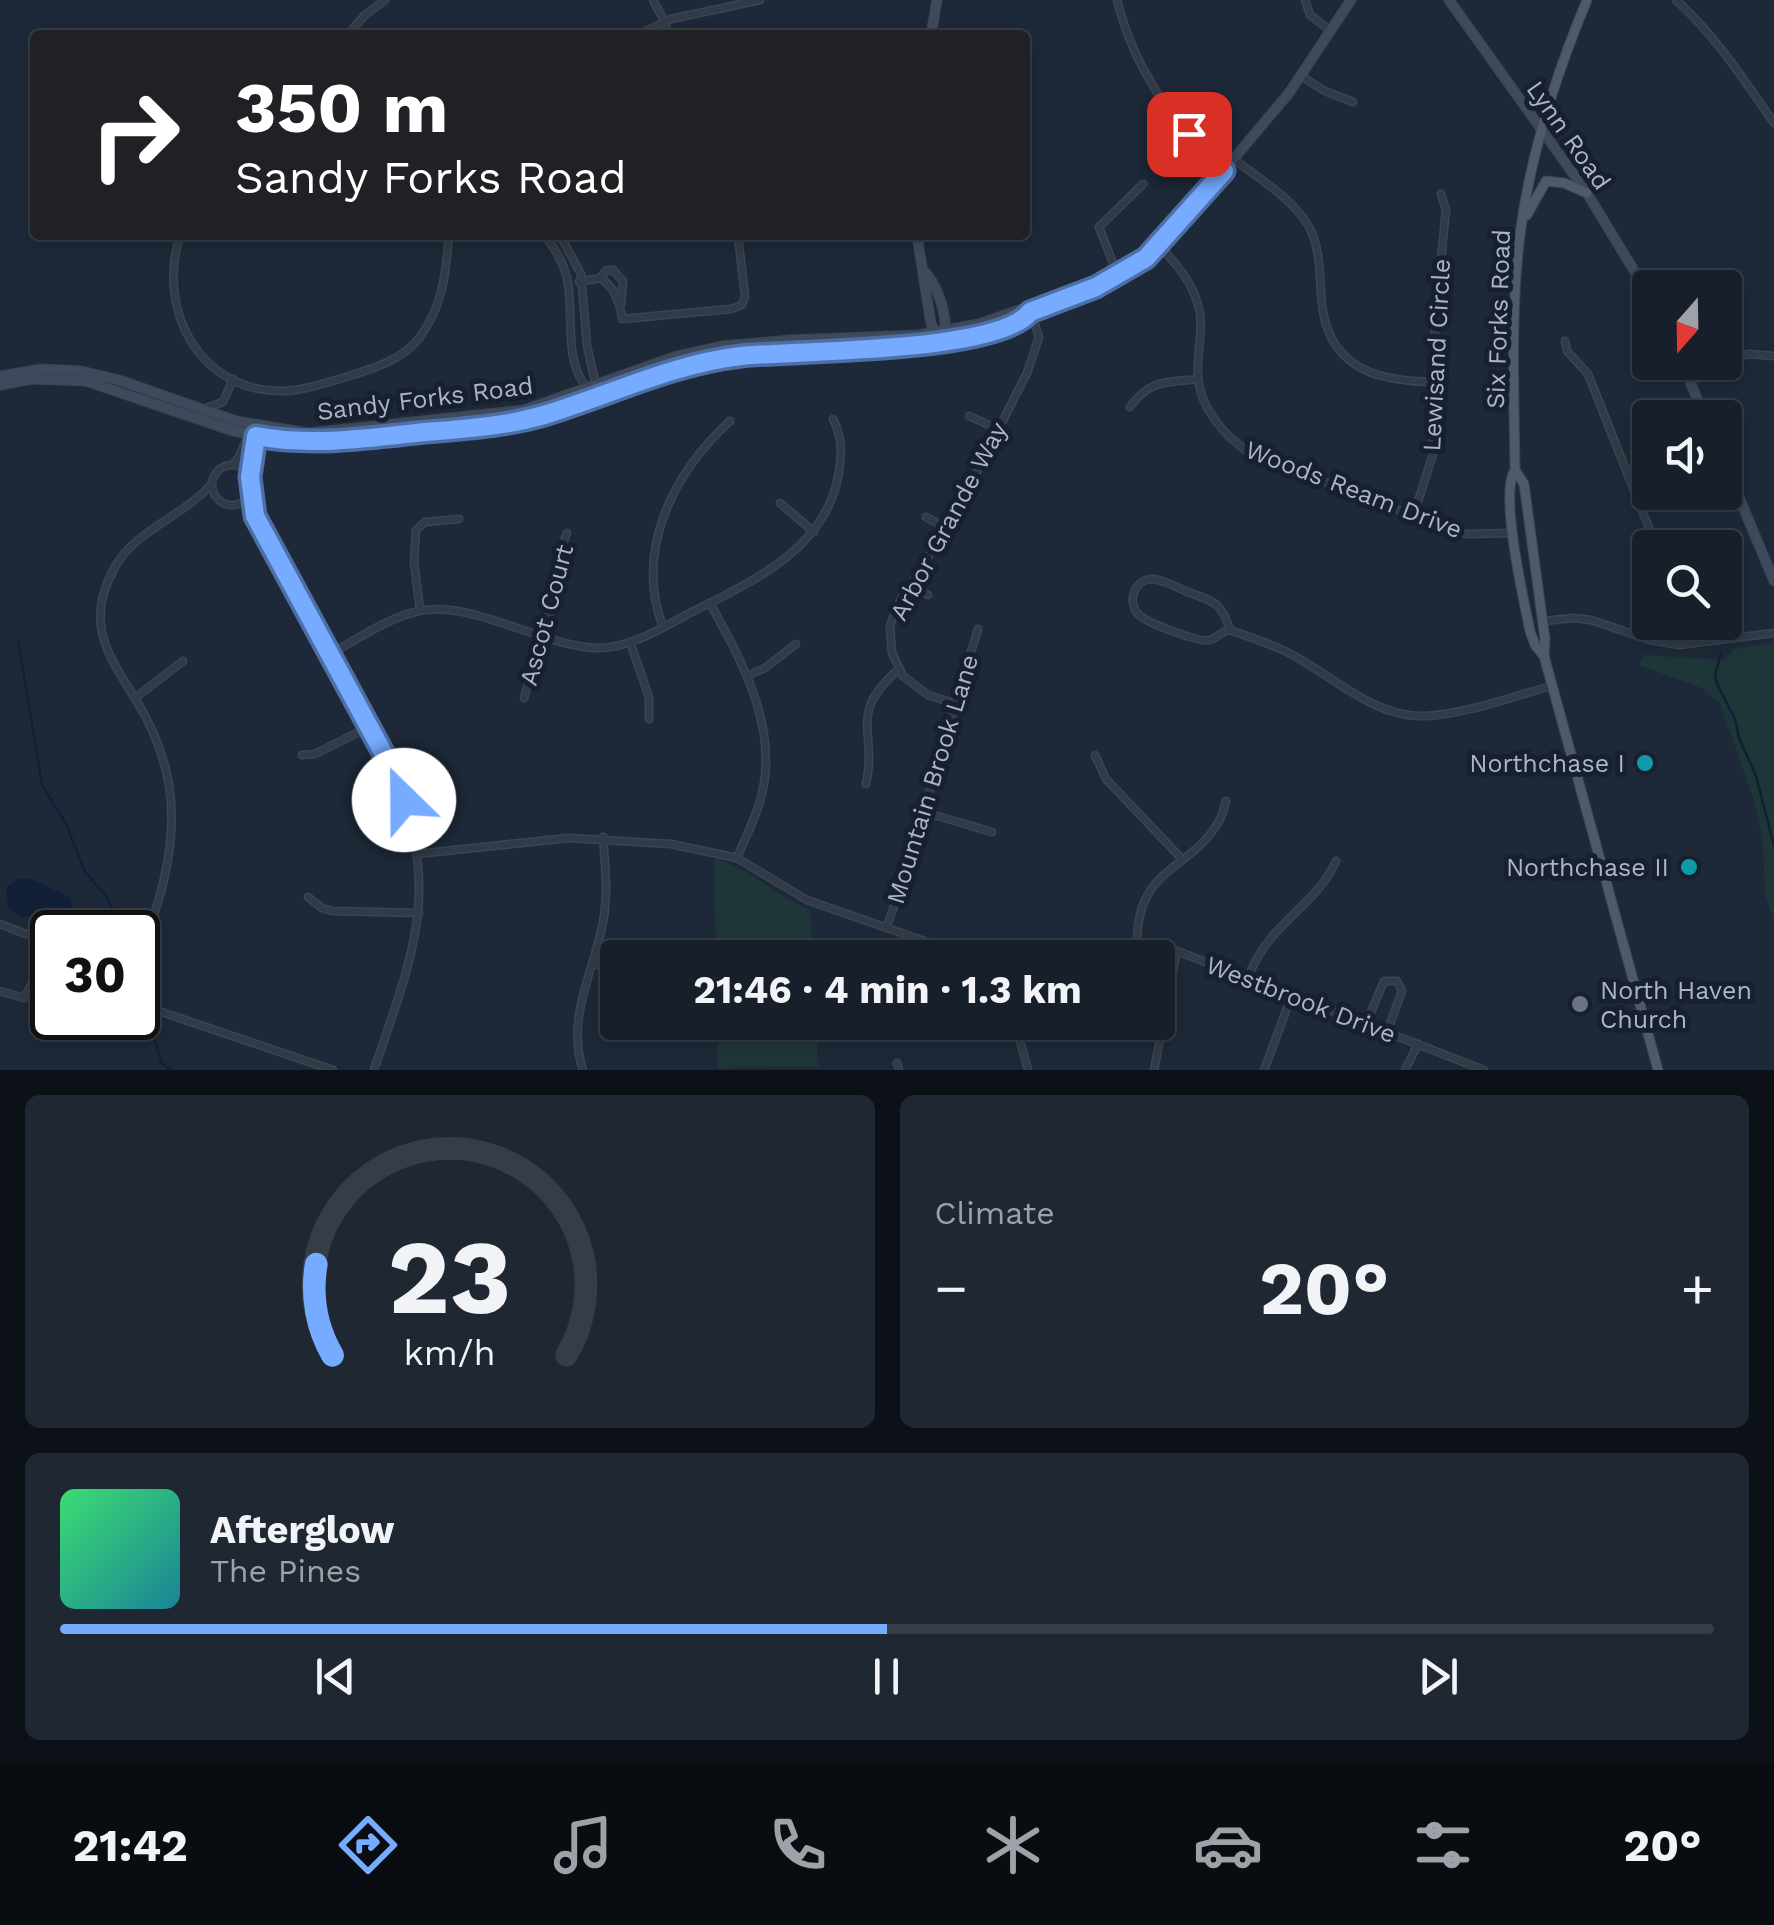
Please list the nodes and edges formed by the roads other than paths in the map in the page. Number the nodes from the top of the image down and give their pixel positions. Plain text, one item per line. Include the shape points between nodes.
1 (385, 0) edge
2 (652, 0) edge
3 (760, 0) edge
4 (937, 0) edge
5 (1117, 0) edge
6 (1305, 0) edge
7 (1351, 0) edge
8 (1448, 0) edge
9 (1586, 0) edge
10 (1676, 0) edge
11 (665, 22) junction
12 (352, 30) edge
13 (648, 30) edge
14 (667, 30) edge
15 (932, 30) edge
16 (1331, 31) junction
17 (1301, 76) junction
18 (1352, 102) dead end
19 (1774, 122) edge
20 (1542, 129) junction
21 (1234, 159) junction
22 (1224, 171) junction
23 (1143, 184) dead end
24 (1587, 193) junction
25 (1441, 194) dead end
26 (1522, 221) junction
27 (178, 240) edge
28 (449, 240) edge
29 (547, 240) edge
30 (563, 240) edge
31 (739, 240) edge
32 (918, 240) edge
33 (1160, 246) junction
34 (1634, 270) edge
35 (925, 272) junction
36 (1118, 276) junction
37 (600, 278) junction
38 (582, 282) junction
39 (568, 283) junction
40 (618, 291) junction
41 (1030, 312) junction
42 (933, 333) junction
43 (945, 336) junction
44 (1565, 341) dead end
45 (1742, 356) edge
46 (1774, 356) edge
47 (0, 376) edge
48 (233, 379) junction
49 (1198, 379) junction
50 (1433, 382) junction
51 (0, 384) edge
52 (593, 390) junction
53 (223, 402) junction
54 (1130, 407) dead end
55 (200, 409) junction
56 (969, 416) dead end
57 (833, 419) dead end
58 (233, 420) junction
59 (730, 421) dead end
60 (998, 429) junction
61 (253, 432) junction
62 (232, 464) junction
63 (1515, 470) junction
64 (249, 475) junction
65 (1632, 478) edge
66 (1629, 479) junction
67 (212, 483) junction
68 (251, 492) junction
69 (1742, 498) edge
70 (220, 500) junction
71 (197, 502) junction
72 (780, 503) dead end
73 (236, 504) junction
74 (1414, 514) junction
75 (255, 516) junction
76 (926, 516) dead end
77 (459, 519) dead end
78 (946, 528) junction
79 (1650, 530) edge
80 (568, 532) dead end
81 (814, 532) junction
82 (1513, 533) junction
83 (1769, 553) edge
84 (1774, 580) edge
85 (911, 585) junction
86 (928, 595) dead end
87 (710, 603) junction
88 (420, 610) junction
89 (1542, 621) junction
90 (662, 627) junction
91 (978, 630) dead end
92 (1230, 630) junction
93 (1632, 633) edge
94 (1774, 633) edge
95 (542, 636) junction
96 (1742, 637) edge
97 (1660, 640) edge
98 (1713, 640) edge
99 (630, 642) junction
100 (796, 644) dead end
101 (330, 654) junction
102 (1544, 656) junction
103 (183, 662) dead end
104 (898, 669) junction
105 (749, 675) junction
106 (1552, 686) junction
107 (134, 698) junction
108 (524, 698) dead end
109 (956, 704) junction
110 (649, 719) dead end
111 (369, 727) junction
112 (302, 754) dead end
113 (1095, 755) dead end
114 (866, 784) dead end
115 (1226, 801) dead end
116 (924, 812) junction
117 (992, 832) dead end
118 (603, 837) junction
119 (418, 854) junction
120 (737, 858) junction
121 (1181, 858) junction
122 (1336, 861) dead end
123 (308, 897) dead end
124 (155, 910) edge
125 (419, 913) junction
126 (0, 924) edge
127 (886, 928) junction
128 (921, 940) edge
129 (1137, 940) edge
130 (1177, 951) joint
131 (592, 963) junction
132 (600, 965) edge
133 (1248, 978) junction
134 (0, 991) edge
135 (1292, 995) junction
136 (160, 1011) edge
137 (1366, 1024) junction
138 (1387, 1032) junction
139 (1019, 1040) edge
140 (1418, 1044) junction
141 (333, 1070) edge
142 (374, 1070) edge
143 (584, 1070) edge
144 (1028, 1070) edge
145 (1154, 1070) edge
146 (1264, 1070) edge
147 (1405, 1070) edge
148 (1484, 1070) edge
149 (1658, 1070) edge

1 - 12 street
2 - 11 street
3 - 11 street
4 - 15 street
5 - 22 street via 1144,73
6 - 16 street via 1310,14
7 - 16 street, Sandy Forks Road
8 - 20 street, Lynn Road
9 - 20 main road, Six Forks Road
10 - 19 street
11 - 13 street
11 - 14 street
16 - 17 street, Sandy Forks Road
17 - 18 street
17 - 21 street, Sandy Forks Road
20 - 24 street, Lynn Road
20 - 26 main road, Six Forks Road
21 - 22 street, Sandy Forks Road
21 - 50 street via 1294,206 1312,234 1324,318 1348,360 1392,381
22 - 33 street, Sandy Forks Road
23 - 36 street via 1099,227
24 - 26 main road via 1546,181
24 - 34 street, Lynn Road
25 - 50 street, Lewisand Circle via 1446,210
26 - 63 main road, Six Forks Road via 1513,324
27 - 48 street via 173,292 186,336 208,363
28 - 48 street via 440,301 407,350 374,368 287,391
29 - 39 street
30 - 38 street
31 - 40 street via 746,296 732,310 622,319
32 - 35 street
33 - 36 street, Sandy Forks Road
33 - 49 street, Woods Ream Drive via 1194,293
35 - 42 street
35 - 43 street via 933,280
36 - 41 street, Sandy Forks Road
37 - 38 street
37 - 40 street
37 - 40 street via 606,270 621,275
38 - 39 street
38 - 52 street
39 - 52 street via 576,366
41 - 43 street, Sandy Forks Road via 1006,326
41 - 60 street, Arbor Grande Way via 1036,353
42 - 43 street
42 - 52 street, Sandy Forks Road via 722,346
43 - 52 street, Sandy Forks Road via 713,360
44 - 66 street via 1588,374
45 - 46 street
47 - 55 street, Sandy Forks Road via 81,371
48 - 53 street
49 - 54 street via 1153,384
49 - 74 street, Woods Ream Drive via 1219,426 1250,453
50 - 74 street, Lewisand Circle via 1433,454
51 - 61 street, Sandy Forks Road via 86,381
52 - 61 street, Sandy Forks Road via 524,410 453,420
53 - 55 street
53 - 58 street
55 - 58 street, Sandy Forks Road
56 - 60 street
57 - 81 street via 842,459 834,496
58 - 61 street, Sandy Forks Road
59 - 90 street via 694,458 664,514 651,573
60 - 78 street, Arbor Grande Way
61 - 62 street
61 - 64 street
62 - 64 street
62 - 67 street via 216,472
63 - 82 main road, Six Forks Road
63 - 89 main road, Six Forks Road via 1524,484
64 - 68 street
65 - 66 street
66 - 79 street
67 - 70 street
67 - 71 street
68 - 73 street
68 - 75 street
69 - 83 street
70 - 71 street
70 - 73 street
71 - 107 street via 121,558 103,596 104,647
72 - 81 street
73 - 75 street
74 - 82 street, Woods Ream Drive via 1468,534
75 - 101 street
76 - 78 street
77 - 88 street via 425,522 416,530
78 - 85 street, Arbor Grande Way
80 - 95 street, Ascot Court
81 - 87 street via 786,559
82 - 102 main road, Six Forks Road via 1530,632
83 - 84 street
85 - 86 street
85 - 104 street, Arbor Grande Way via 890,626
87 - 90 street
87 - 105 street
88 - 95 street via 454,612
88 - 101 street
89 - 93 street via 1574,618
89 - 102 main road, Six Forks Road
90 - 99 street
91 - 109 street, Mountain Brook Lane
92 - 92 street via 1210,640 1179,632 1136,613 1133,592 1153,579 1215,602
92 - 106 street via 1284,650 1366,700 1412,715
94 - 96 street
95 - 99 street via 596,648
95 - 108 street, Ascot Court
97 - 98 street
99 - 110 street via 649,697
100 - 105 street
101 - 111 street
102 - 106 main road, Six Forks Road
103 - 107 street
104 - 109 street via 913,686
104 - 114 street via 870,704
105 - 120 street via 765,753 761,798
106 - 149 main road, Six Forks Road
107 - 124 street via 164,764 172,822
109 - 116 street, Mountain Brook Lane
111 - 112 street
111 - 119 street via 398,784
113 - 121 street via 1106,779
115 - 121 street via 1218,823
116 - 117 street
116 - 127 street, Mountain Brook Lane
118 - 119 street, Westbrook Drive
118 - 120 street, Westbrook Drive
118 - 131 street via 606,904
119 - 125 street
120 - 127 street, Westbrook Drive via 807,900
121 - 129 street via 1150,890
122 - 133 street via 1261,947
123 - 125 street via 332,911
125 - 142 street via 410,963
126 - 134 street via 35,937 44,948 25,997
127 - 128 street, Westbrook Drive
130 - 133 street, Westbrook Drive
130 - 145 street
131 - 132 street
131 - 143 street via 576,1022
133 - 135 street, Westbrook Drive
135 - 137 street, Westbrook Drive
135 - 146 street
136 - 141 street
137 - 138 street, Westbrook Drive
137 - 138 street via 1384,981 1396,981 1402,991
138 - 140 street, Westbrook Drive
139 - 144 street
140 - 147 street
140 - 148 street, Westbrook Drive

